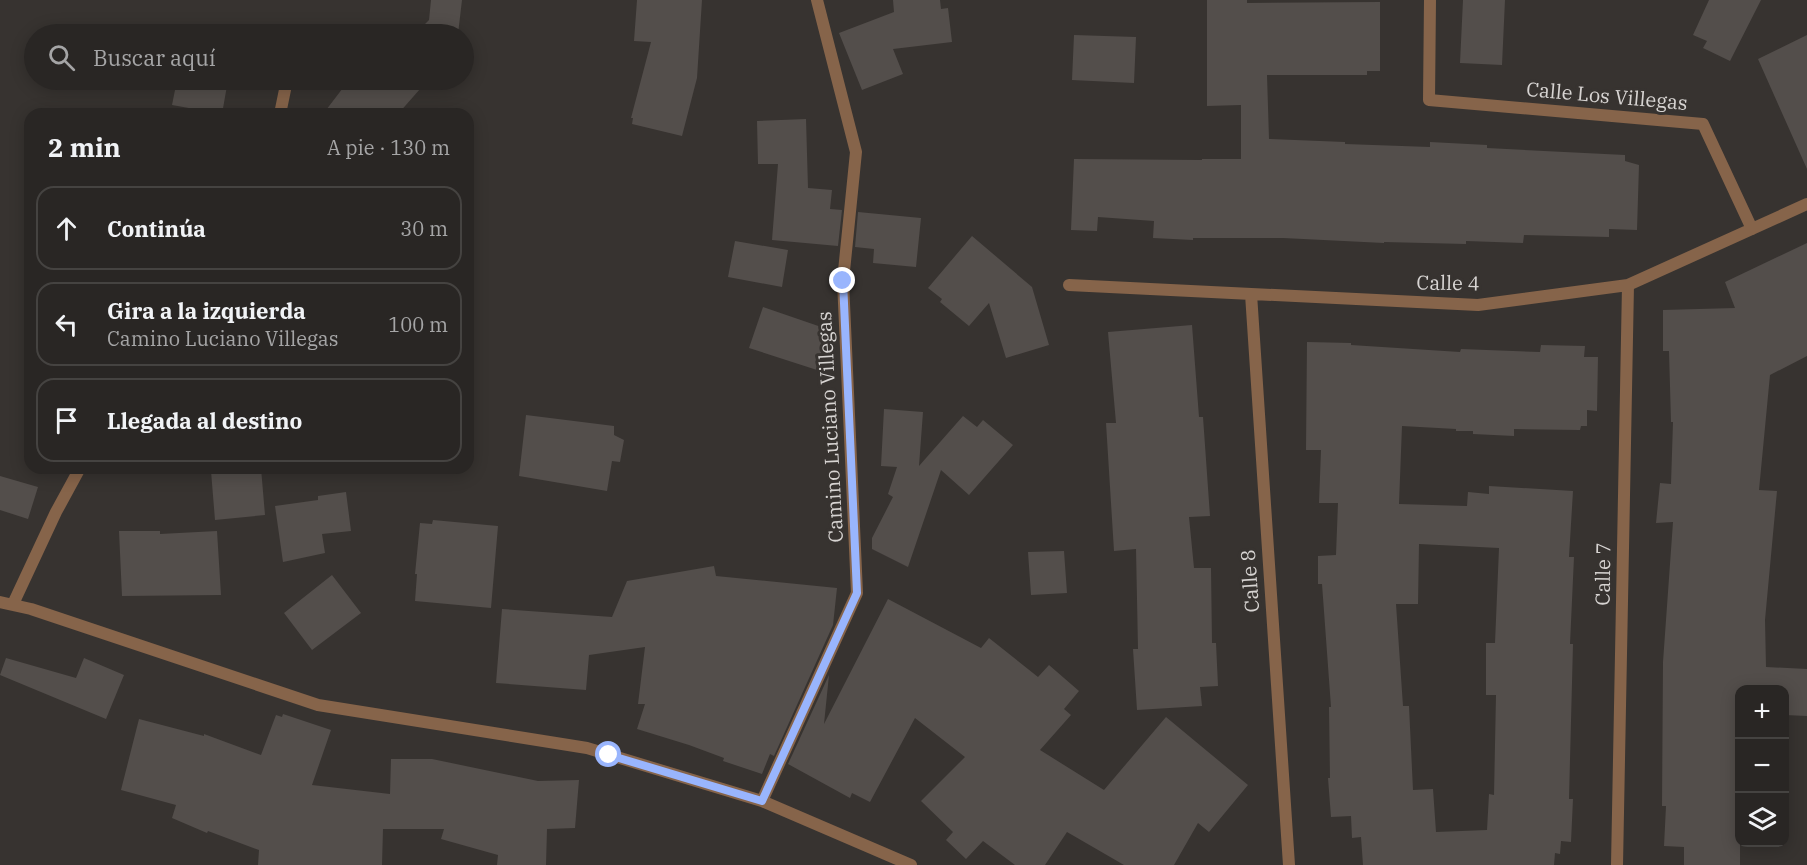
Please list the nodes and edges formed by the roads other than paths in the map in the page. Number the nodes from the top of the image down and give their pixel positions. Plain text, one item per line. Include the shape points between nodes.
1 (817, 0) edge
2 (1430, 0) edge
3 (285, 90) edge
4 (281, 108) edge
5 (1807, 204) edge
6 (1752, 229) junction
7 (1069, 285) dead end
8 (1628, 285) junction
9 (1251, 294) junction
10 (77, 474) edge
11 (6, 603) edge
12 (762, 801) junction
13 (911, 865) edge
14 (1289, 865) edge
15 (1617, 865) edge

1 - 12 street, Camino Luciano Villegas via 856,152 843,281 857,593
2 - 6 street, Calle Los Villegas via 1429,100 1703,124
3 - 4 street
5 - 6 street, Calle 4
6 - 8 street, Calle 4
7 - 9 street, Calle 4
8 - 9 street, Calle 4 via 1478,305
8 - 15 street, Calle 7
9 - 14 street, Calle 8
10 - 11 street
11 - 12 street via 318,705 587,748
12 - 13 street

